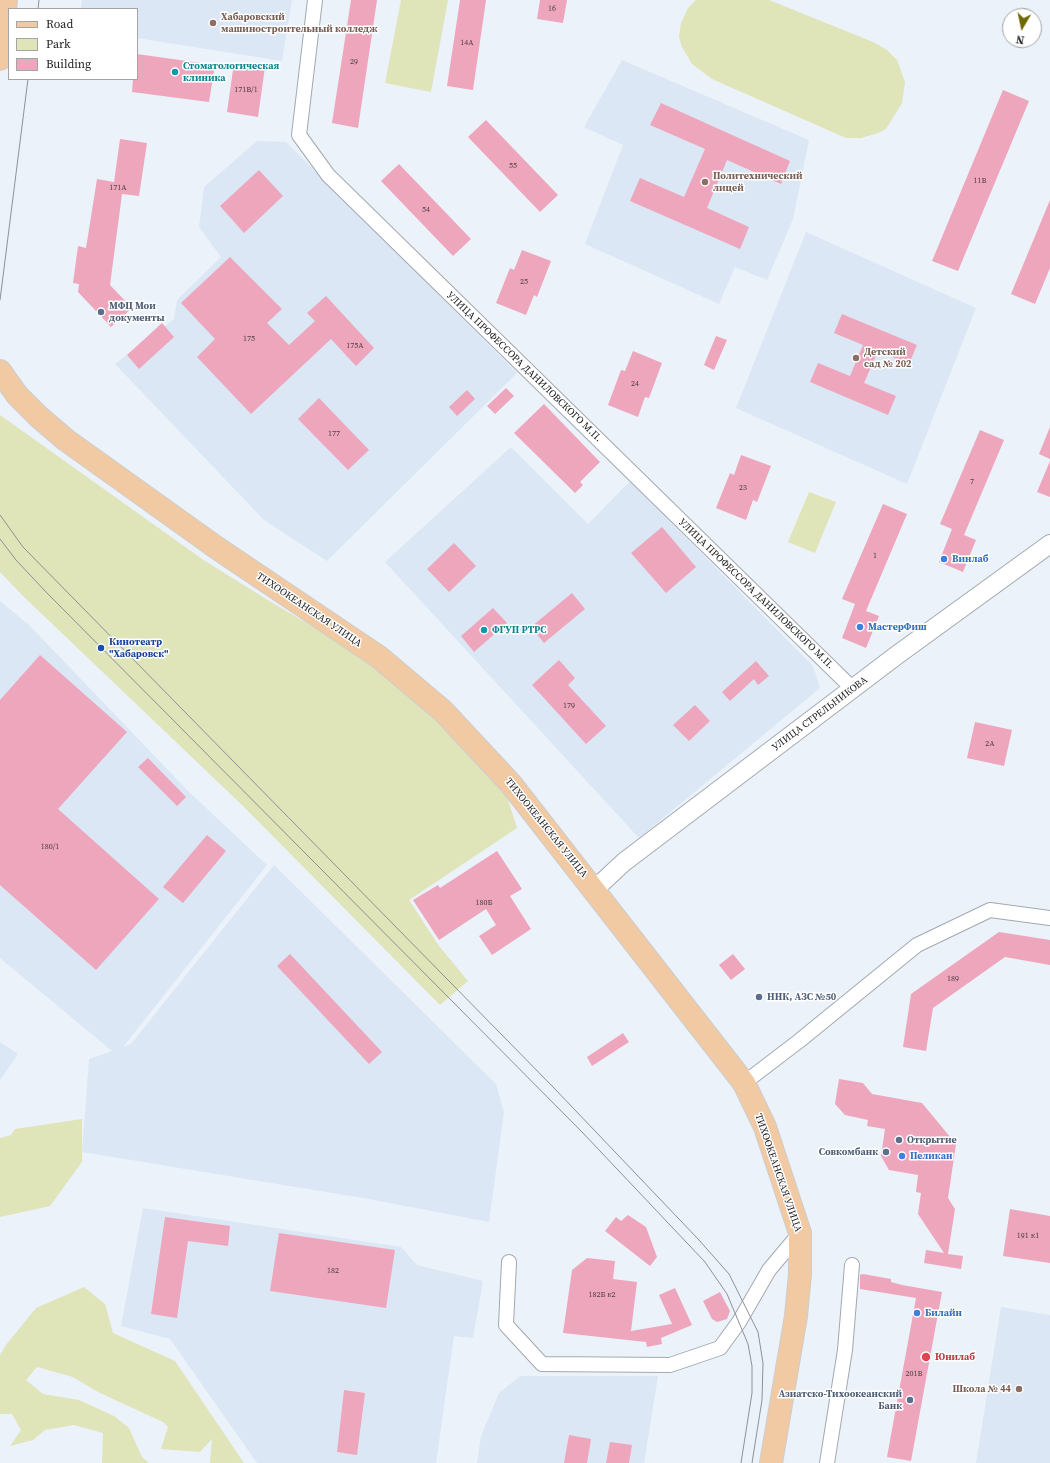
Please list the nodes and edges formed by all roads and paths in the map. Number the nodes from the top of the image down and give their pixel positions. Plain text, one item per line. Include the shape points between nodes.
1 (6, 0) edge
2 (315, 0) edge
3 (0, 59) edge
4 (0, 371) edge
5 (1050, 544) edge
6 (853, 689) junction
7 (595, 889) junction
8 (1050, 918) edge
9 (744, 1083) junction
10 (800, 1233) junction
11 (509, 1262) dead end
12 (852, 1265) dead end
13 (771, 1463) edge
14 (826, 1463) edge

1 - 3 main road
2 - 6 street, УЛИЦА ПРОФЕССОРА ДАНИЛОВСКОГО М.П. via 299,135 328,175
4 - 7 main road, ТИХООКЕАНСКАЯ УЛИЦА via 17,395 66,440 217,548 379,657 444,711 512,784
5 - 6 street, УЛИЦА СТРЕЛЬНИКОВА
6 - 7 street, УЛИЦА СТРЕЛЬНИКОВА via 624,862
7 - 9 main road, ТИХООКЕАНСКАЯ УЛИЦА
8 - 9 street via 990,910 917,945
9 - 10 main road, ТИХООКЕАНСКАЯ УЛИЦА via 765,1127
10 - 11 street via 769,1270 739,1322 720,1348 670,1365 542,1364 506,1325
10 - 13 main road, ТИХООКЕАНСКАЯ УЛИЦА via 796,1316
12 - 14 street via 845,1350

